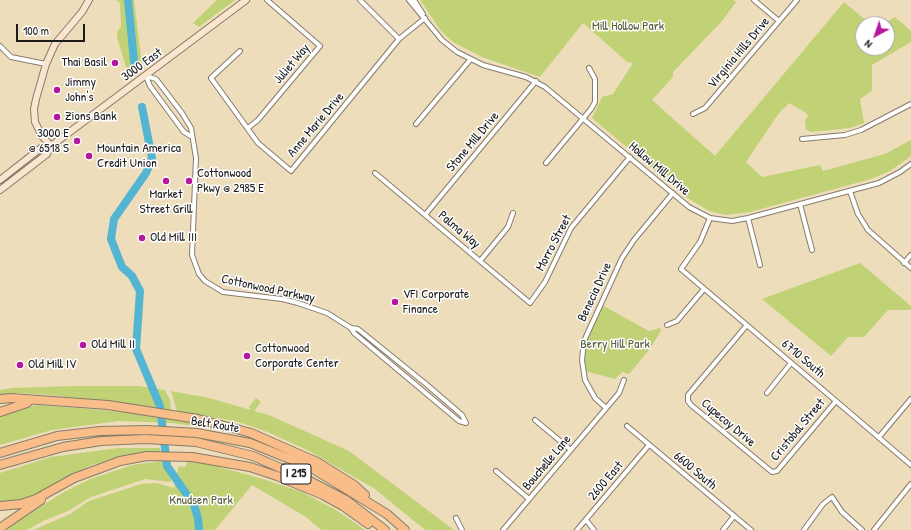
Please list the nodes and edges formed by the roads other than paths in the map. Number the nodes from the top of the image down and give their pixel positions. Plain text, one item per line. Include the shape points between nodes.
1 (89, 0) edge
2 (246, 0) edge
3 (267, 0) edge
4 (360, 0) edge
5 (409, 0) edge
6 (414, 0) edge
7 (754, 0) edge
8 (797, 0) edge
9 (425, 18) junction
10 (779, 21) junction
11 (399, 39) junction
12 (0, 46) edge
13 (240, 51) dead end
14 (470, 60) junction
15 (46, 64) junction
16 (589, 68) dead end
17 (146, 76) junction
18 (536, 81) junction
19 (911, 104) edge
20 (693, 114) dead end
21 (584, 118) junction
22 (416, 124) dead end
23 (248, 128) junction
24 (192, 137) junction
25 (802, 139) dead end
26 (51, 146) junction
27 (630, 157) junction
28 (546, 163) dead end
29 (911, 164) edge
30 (375, 173) dead end
31 (0, 180) edge
32 (0, 190) edge
33 (850, 191) junction
34 (672, 193) junction
35 (800, 204) junction
36 (513, 213) dead end
37 (425, 215) junction
38 (710, 218) junction
39 (748, 218) junction
40 (812, 250) dead end
41 (911, 255) edge
42 (480, 261) junction
43 (904, 263) junction
44 (760, 265) dead end
45 (911, 268) edge
46 (704, 289) junction
47 (530, 303) joint
48 (667, 325) dead end
49 (747, 325) junction
50 (351, 328) junction
51 (791, 363) junction
52 (624, 380) dead end
53 (767, 393) dead end
54 (0, 399) edge
55 (30, 399) junction
56 (911, 399) edge
57 (836, 401) junction
58 (606, 408) junction
59 (0, 412) edge
60 (535, 420) dead end
61 (627, 426) dead end
62 (878, 437) junction
63 (649, 445) junction
64 (571, 450) junction
65 (0, 453) edge
66 (0, 465) edge
67 (911, 465) edge
68 (496, 471) dead end
69 (777, 471) joint
70 (74, 478) junction
71 (911, 484) edge
72 (529, 499) junction
73 (0, 506) edge
74 (387, 514) junction
75 (734, 516) junction
76 (456, 518) dead end
77 (586, 520) junction
78 (0, 528) edge
79 (377, 530) edge
80 (385, 530) edge
81 (405, 530) edge
82 (462, 530) edge
83 (503, 530) edge
84 (577, 530) edge
85 (594, 530) edge
86 (723, 530) edge
87 (751, 530) edge
88 (804, 530) edge
89 (862, 530) edge
90 (874, 530) edge

1 - 15 main road via 55,44
2 - 17 main road, 3000 East
3 - 23 street, Juliet Way via 320,46 258,120
4 - 11 street
5 - 9 street, Hollow Mill Drive
6 - 9 street, Hollow Mill Drive
7 - 10 street
8 - 10 street, Virginia Hills Drive
9 - 11 street, Anne Marie Drive
9 - 14 street, Hollow Mill Drive via 449,46
10 - 20 street, Virginia Hills Drive via 705,108
11 - 23 street, Anne Marie Drive via 291,171 258,143
12 - 15 street via 10,57
13 - 23 street, Anne Marie Drive via 210,78
14 - 18 street, Hollow Mill Drive
14 - 22 street
15 - 26 main road via 34,109 38,129
16 - 21 street via 595,79 596,95 591,109
17 - 24 street via 150,86 184,132
17 - 24 street, Cottonwood Parkway via 156,79 182,113 191,128
17 - 26 main road, 3000 East
18 - 21 street, Hollow Mill Drive
18 - 37 street, Stone Mill Drive
19 - 25 street via 845,135
21 - 27 street, Hollow Mill Drive
21 - 28 street
24 - 50 street, Cottonwood Parkway via 196,172 192,255 199,274 214,288 223,292 298,303 326,313
26 - 31 main road, 3000 East via 41,148
26 - 32 main road, 3000 East via 47,154
27 - 34 street, Hollow Mill Drive
27 - 47 street, Morro Street via 571,228 545,282
29 - 33 street, Hollow Mill Drive via 890,178
30 - 37 street, Palma Way
33 - 35 street, Hollow Mill Drive
33 - 43 street via 858,214 868,230
34 - 38 street, Hollow Mill Drive via 689,207
34 - 58 street, Benecia Drive via 622,258 584,341 582,360 585,380 595,398
35 - 39 street, Hollow Mill Drive
35 - 40 street
36 - 42 street via 508,227
37 - 42 street, Palma Way
38 - 39 street, Hollow Mill Drive via 732,221
38 - 46 street, 6710 South via 700,242 681,269
39 - 44 street
41 - 43 street
42 - 47 street, Palma Way
43 - 45 street
46 - 48 street via 677,321
46 - 49 street, 6710 South
49 - 51 street, 6710 South
49 - 69 street, Cupecoy Drive via 688,396 688,401 767,469
50 - 50 street, Cottonwood Parkway via 365,343 459,421 466,423 462,415 410,370 358,329
51 - 53 street
51 - 57 street, 6710 South
52 - 58 street, Bouchelle Lane via 619,393
54 - 55 highway
55 - 59 highway via 27,403
55 - 74 highway via 148,410 198,419 251,433 317,462 354,485
56 - 62 street
57 - 62 street, 6710 South
57 - 69 street, Cristobal Street
58 - 64 street, Bouchelle Lane
60 - 64 street
61 - 63 street, 6600 South
62 - 67 street, 6710 South
63 - 75 street, 6600 South
63 - 77 street, 2600 East
64 - 72 street, Bouchelle Lane
65 - 74 highway, Belt Route / I 215 via 57,436 100,431 197,433 250,443 310,467
66 - 80 highway, Belt Route / I 215 via 63,447 101,441 146,439 196,442 253,456 306,479 346,500
68 - 72 street
70 - 73 highway via 36,499 21,504
70 - 78 highway
70 - 79 highway via 120,461 147,456 192,457 250,467 302,485 344,506
71 - 90 street
72 - 83 street, Bouchelle Lane
74 - 81 highway, Belt Route / I 215
75 - 86 street
75 - 87 street, 6600 South
76 - 82 street
77 - 84 street, 2600 East
77 - 85 street
88 - 89 street via 823,504 832,497 842,512

